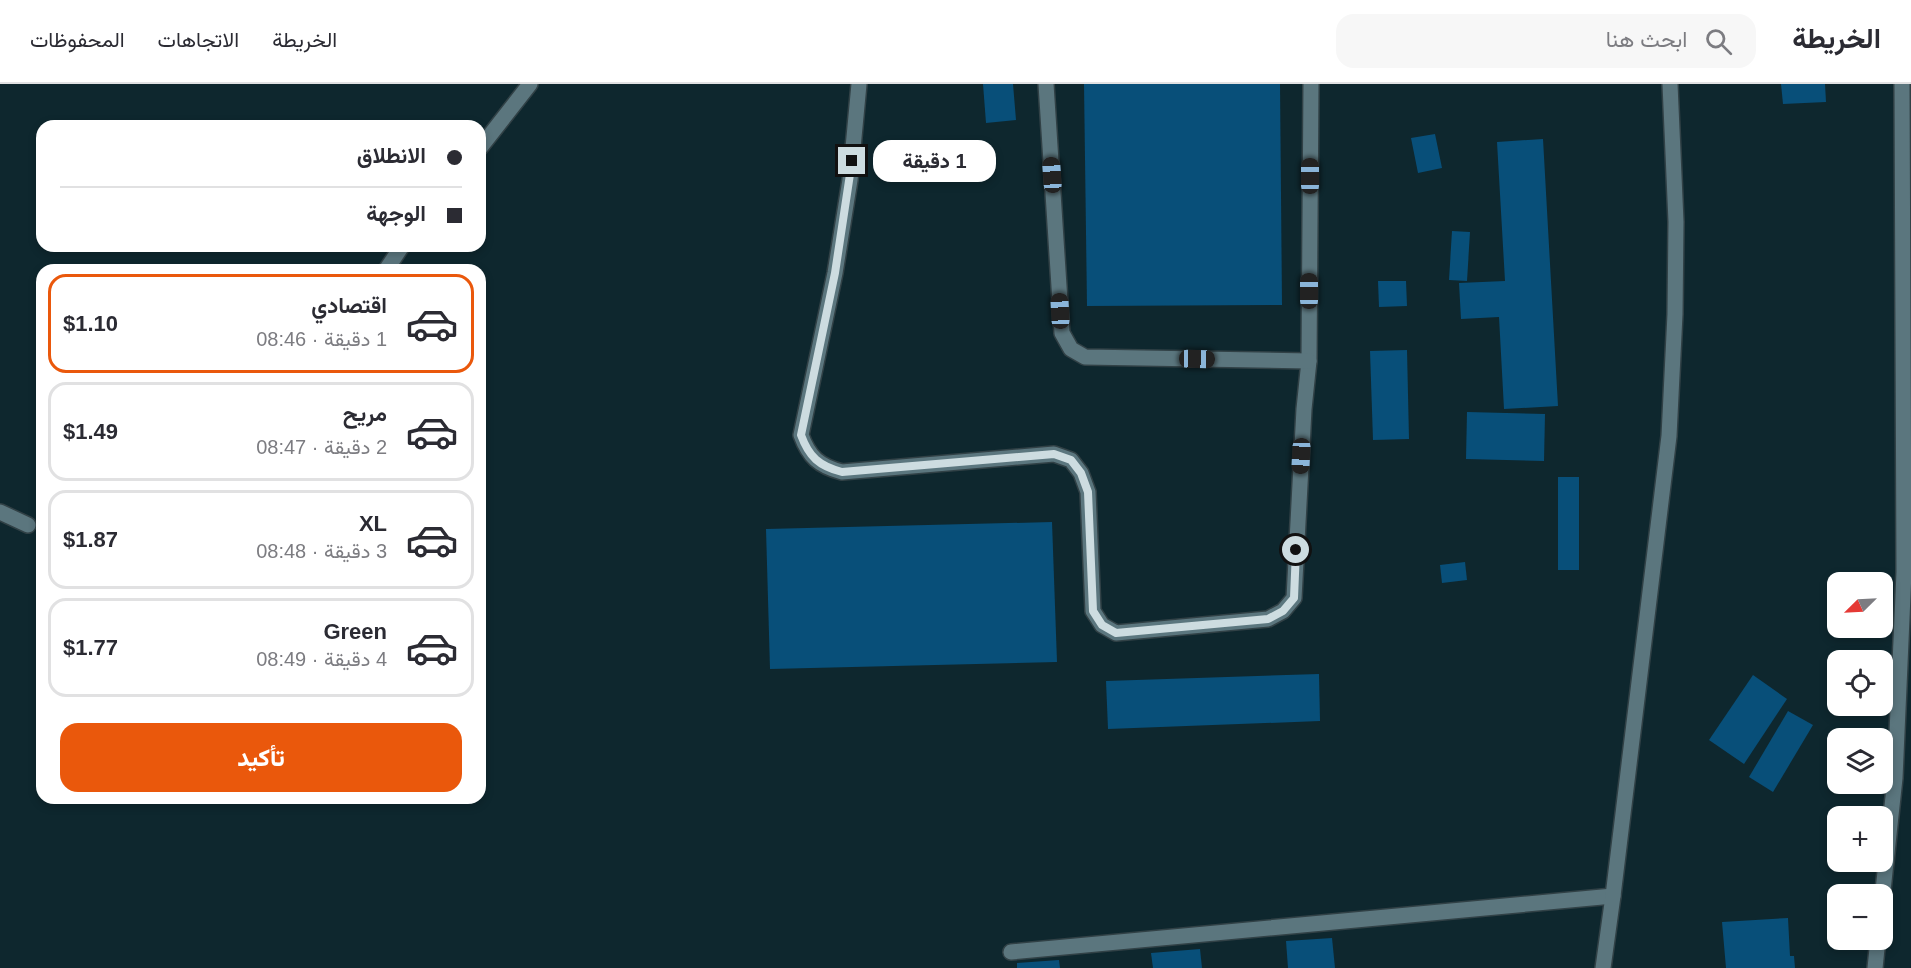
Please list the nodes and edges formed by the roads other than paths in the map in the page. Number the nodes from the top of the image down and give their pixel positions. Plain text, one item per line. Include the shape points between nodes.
1 (530, 84) edge
2 (859, 84) edge
3 (1046, 84) edge
4 (1311, 84) edge
5 (1670, 84) edge
6 (1902, 84) edge
7 (486, 140) edge
8 (1309, 361) junction
9 (0, 512) edge
10 (28, 525) dead end
11 (1884, 884) edge
12 (1613, 896) junction
13 (1877, 950) edge
14 (1011, 952) dead end
15 (1603, 968) edge
16 (1875, 968) edge

1 - 7 main road
2 - 8 main road via 850,180 835,273 801,435 806,450 826,468 842,472 1054,454 1071,460 1088,492 1093,611 1102,625 1116,633 1268,619 1283,611 1294,598
3 - 8 main road via 1062,333 1071,349 1085,357
4 - 8 main road
5 - 12 main road via 1676,222 1669,436
6 - 11 main road via 1904,572 1895,778
9 - 10 main road
12 - 14 main road
12 - 15 main road
13 - 16 main road

